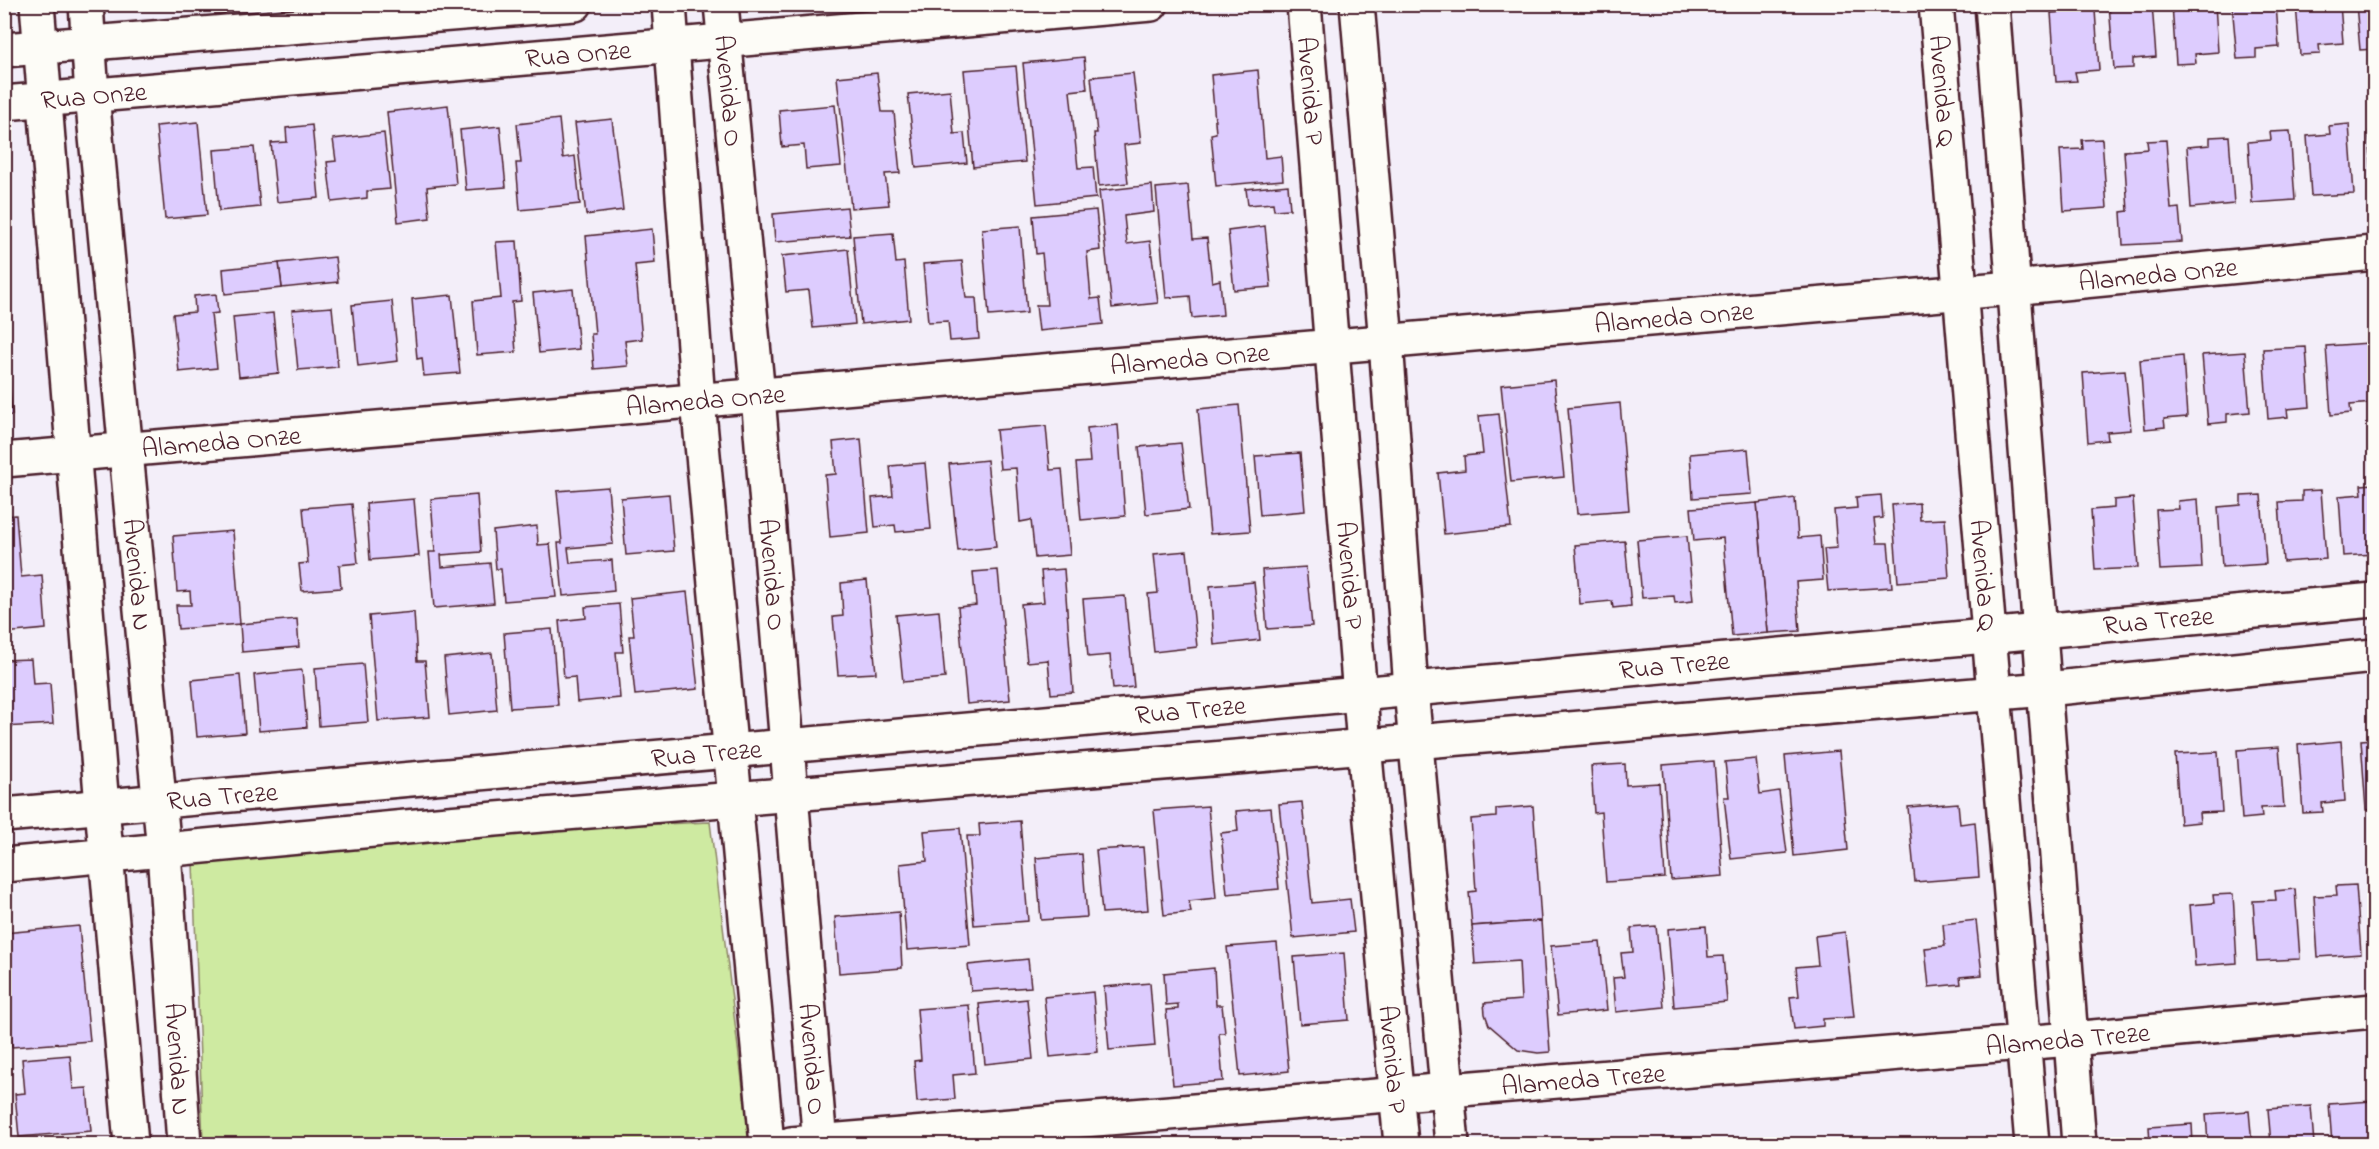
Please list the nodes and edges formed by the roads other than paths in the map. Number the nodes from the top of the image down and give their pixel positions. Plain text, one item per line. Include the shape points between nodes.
1 (37, 4) edge
2 (86, 4) edge
3 (574, 4) edge
4 (669, 4) edge
5 (721, 4) edge
6 (1151, 4) edge
7 (1304, 4) edge
8 (1357, 4) edge
9 (1936, 4) edge
10 (1992, 4) edge
11 (725, 41) junction
12 (89, 43) junction
13 (673, 45) junction
14 (41, 47) junction
15 (4, 50) edge
16 (92, 95) junction
17 (45, 99) junction
18 (4, 103) edge
19 (2374, 253) edge
20 (2012, 288) junction
21 (1961, 292) junction
22 (1386, 342) junction
23 (1331, 347) junction
24 (758, 396) junction
25 (698, 401) junction
26 (126, 450) junction
27 (73, 454) junction
28 (4, 460) edge
29 (2374, 600) edge
30 (2041, 632) junction
31 (1990, 636) junction
32 (2374, 656) edge
33 (1411, 689) junction
34 (2046, 689) junction
35 (1995, 693) junction
36 (1360, 694) junction
37 (1416, 741) junction
38 (786, 745) junction
39 (1364, 745) junction
40 (729, 751) junction
41 (790, 794) junction
42 (734, 800) junction
43 (158, 801) junction
44 (102, 806) junction
45 (4, 814) edge
46 (164, 851) junction
47 (107, 856) junction
48 (4, 865) edge
49 (2374, 1011) edge
50 (2071, 1039) junction
51 (2025, 1042) junction
52 (1448, 1090) junction
53 (1396, 1094) junction
54 (131, 1144) edge
55 (184, 1144) edge
56 (767, 1144) edge
57 (810, 1144) edge
58 (1401, 1144) edge
59 (1452, 1144) edge
60 (2032, 1144) edge
61 (2079, 1144) edge

1 - 14 street, Avenida N
2 - 12 street, Avenida N
3 - 12 street, Rua Onze
4 - 13 street, Avenida O
5 - 11 street, Avenida O
6 - 11 street, Rua Onze
7 - 23 street, Avenida P
8 - 22 street, Avenida P
9 - 21 street, Avenida Q
10 - 20 street, Avenida Q
11 - 13 street, Rua Onze
11 - 24 street, Avenida O
12 - 14 street, Rua Onze
12 - 16 street, Avenida N
13 - 16 street, Rua Onze
13 - 25 street, Avenida O
14 - 15 street, Rua Onze
14 - 17 street, Avenida N
16 - 17 street, Rua Onze
16 - 26 street, Avenida N
17 - 18 street, Rua Onze
17 - 27 street, Avenida N
19 - 20 street, Alameda Onze
20 - 21 street, Alameda Onze
20 - 30 street, Avenida Q
21 - 22 street, Alameda Onze
21 - 31 street, Avenida Q
22 - 23 street, Alameda Onze
22 - 33 street, Avenida P
23 - 24 street, Alameda Onze
23 - 36 street, Avenida P
24 - 25 street, Alameda Onze
24 - 38 street, Avenida O
25 - 26 street, Alameda Onze
25 - 40 street, Avenida O
26 - 27 street, Alameda Onze
26 - 43 street, Avenida N
27 - 28 street, Alameda Onze
27 - 44 street, Avenida N
29 - 30 street, Rua Treze
30 - 31 street, Rua Treze
30 - 34 street, Avenida Q
31 - 33 street, Rua Treze
31 - 35 street, Avenida Q
32 - 34 street, Rua Treze
33 - 36 street, Rua Treze
33 - 37 street, Avenida P
34 - 35 street, Rua Treze
34 - 50 street, Avenida Q
35 - 37 street, Rua Treze
35 - 51 street, Avenida Q
36 - 38 street, Rua Treze
36 - 39 street, Avenida P
37 - 39 street, Rua Treze
37 - 52 street, Avenida P
38 - 40 street, Rua Treze
38 - 41 street, Avenida O
39 - 41 street, Rua Treze
39 - 53 street, Avenida P
40 - 42 street, Avenida O
40 - 43 street, Rua Treze
41 - 42 street, Rua Treze
41 - 57 street, Avenida O
42 - 46 street, Rua Treze
42 - 56 street, Avenida O
43 - 44 street, Rua Treze
43 - 46 street, Avenida N
44 - 45 street, Rua Treze
44 - 47 street, Avenida N
46 - 47 street, Rua Treze
46 - 55 street, Avenida N
47 - 48 street, Rua Treze
47 - 54 street, Avenida N
49 - 50 street, Alameda Treze
50 - 51 street, Alameda Treze
50 - 61 street, Avenida Q
51 - 52 street, Alameda Treze
51 - 60 street, Avenida Q
52 - 53 street, Alameda Treze
52 - 59 street, Avenida P
53 - 57 street, Alameda Treze
53 - 58 street, Avenida P

